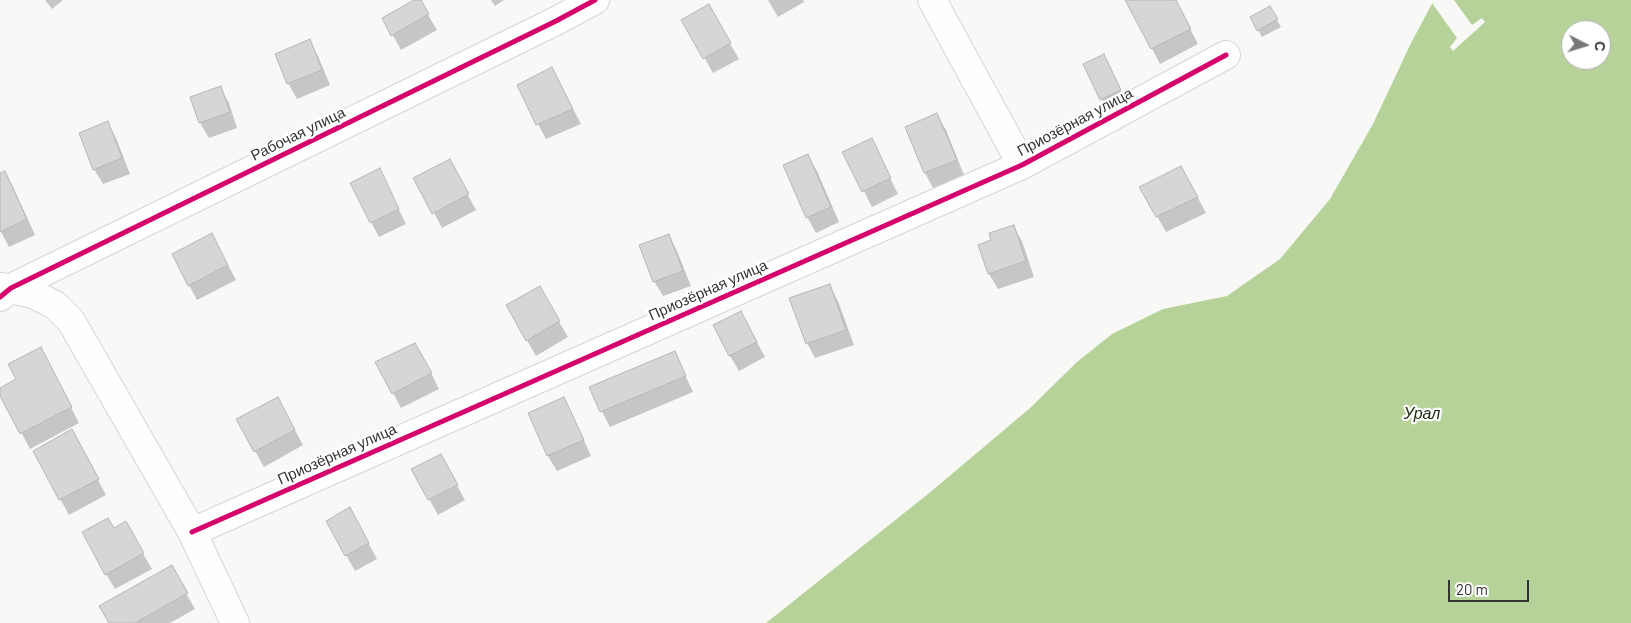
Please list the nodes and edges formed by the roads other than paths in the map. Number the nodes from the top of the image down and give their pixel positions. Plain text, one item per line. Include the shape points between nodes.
1 (595, 0) edge
2 (932, 0) edge
3 (1226, 55) dead end
4 (1022, 165) junction
5 (4, 290) edge
6 (192, 532) junction
7 (235, 623) edge

1 - 5 street, Рабочая улица
2 - 4 street
3 - 4 street, Приозёрная улица
4 - 6 street, Приозёрная улица
5 - 6 street via 33,294 54,305 71,321
6 - 7 street

